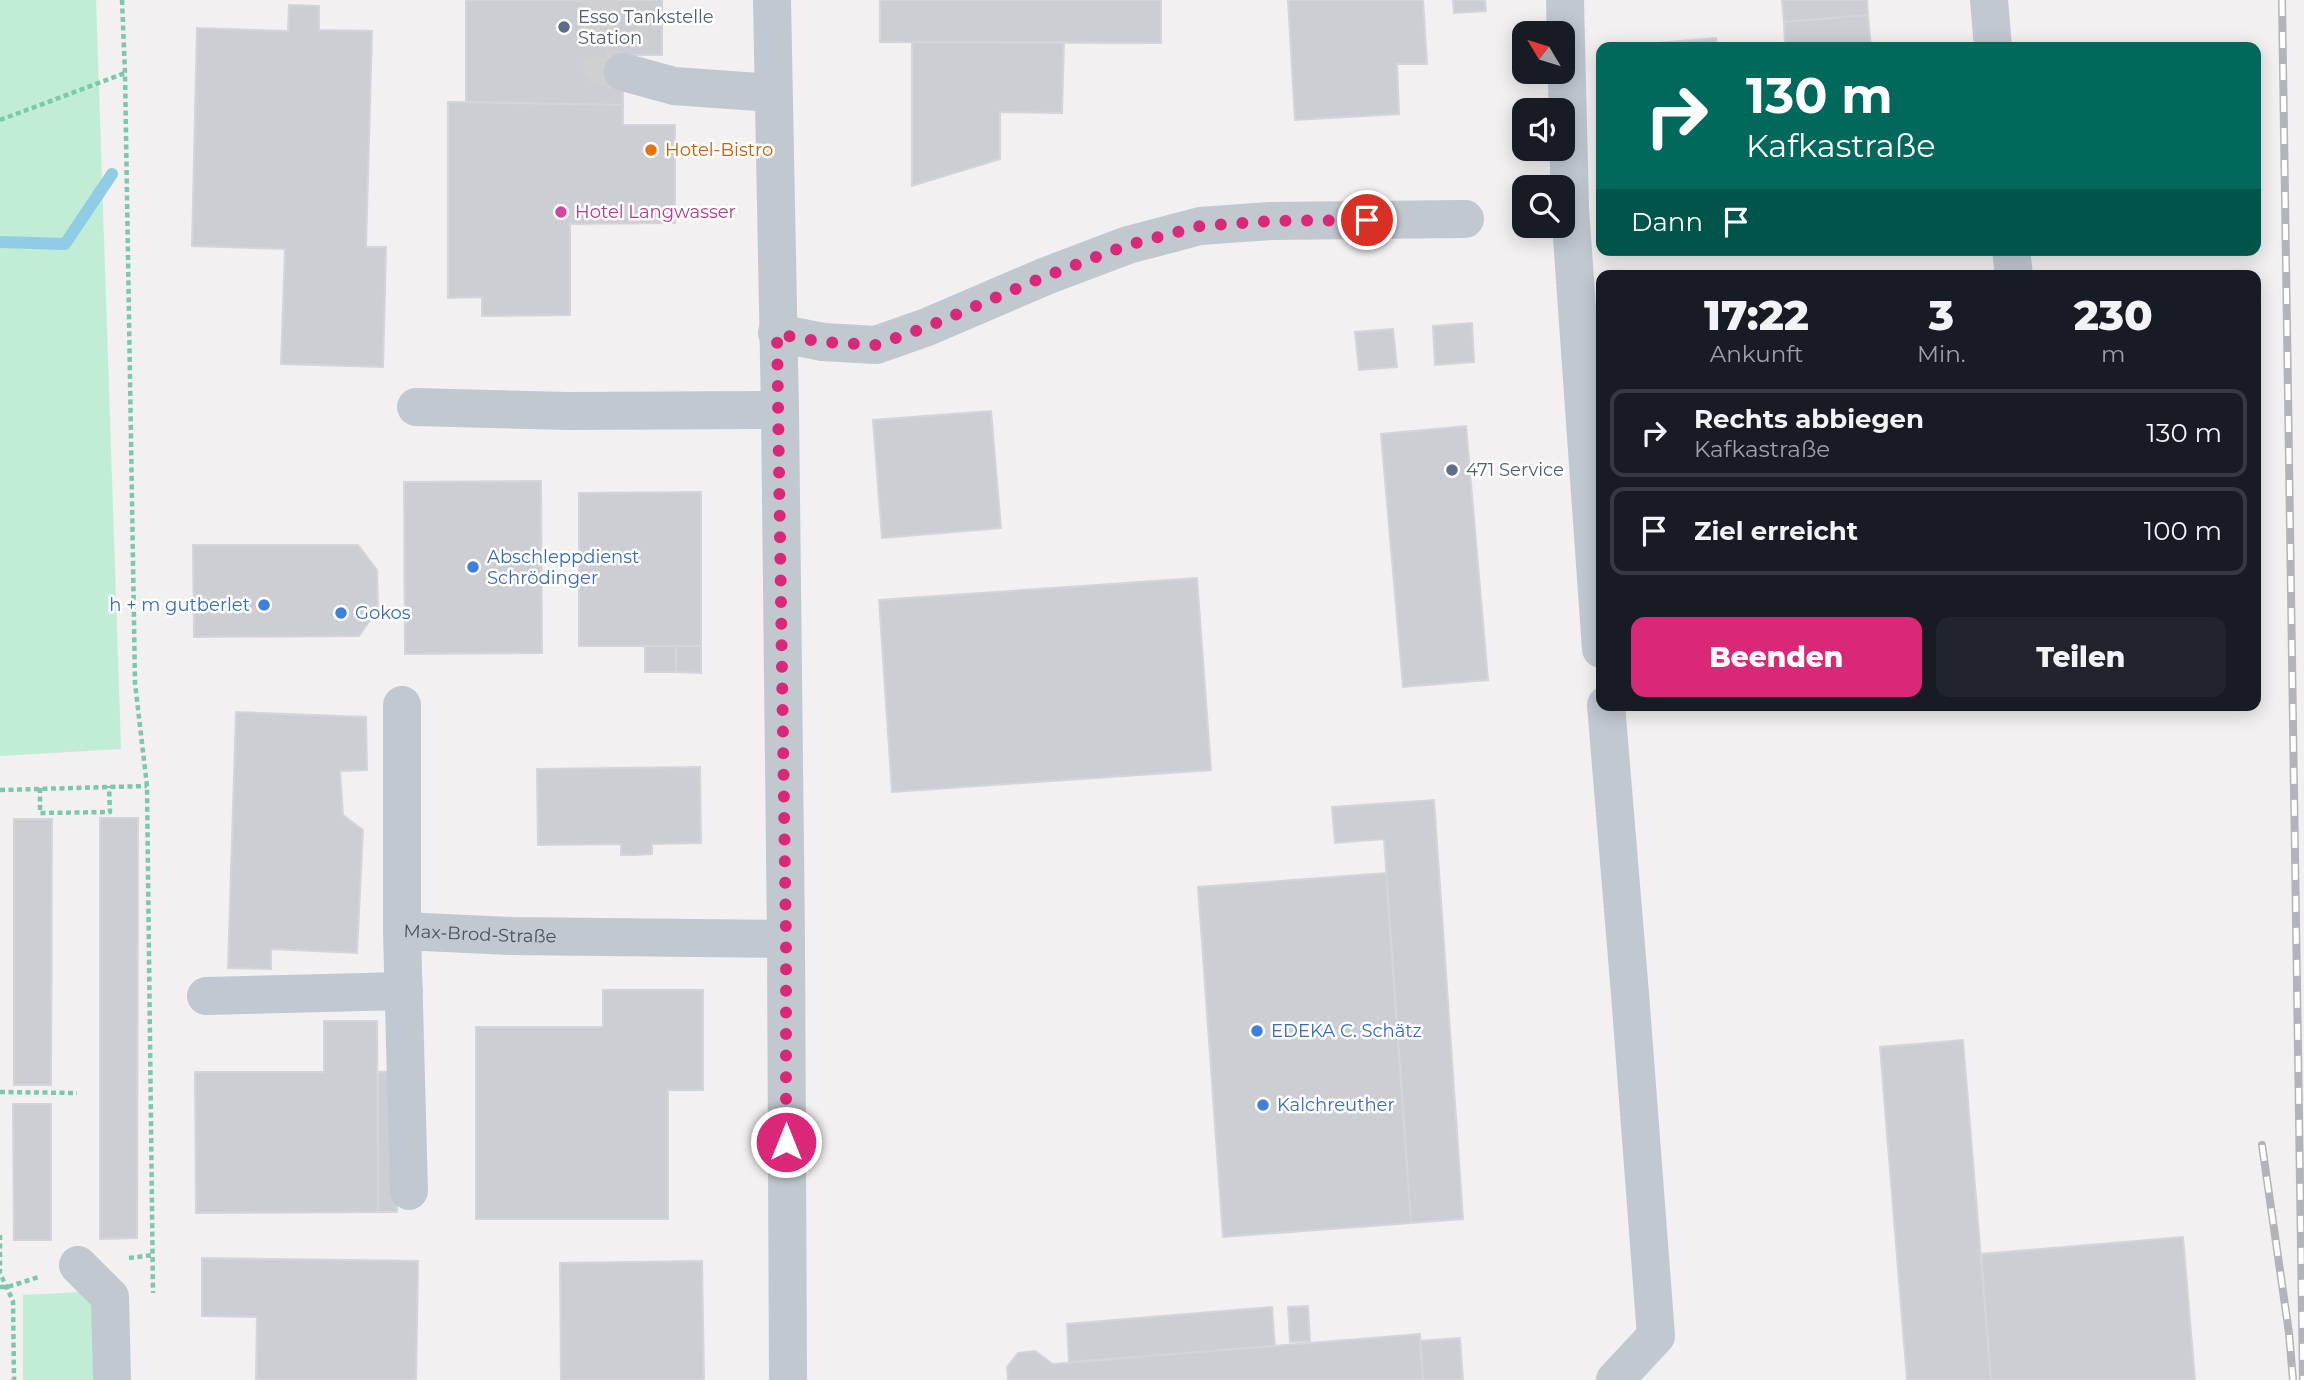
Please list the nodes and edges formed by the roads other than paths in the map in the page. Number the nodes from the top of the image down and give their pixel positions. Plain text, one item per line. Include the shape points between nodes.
1 (772, 0) edge
2 (1565, 0) edge
3 (1989, 0) edge
4 (1993, 42) edge
5 (623, 72) tunnel mouth
6 (773, 93) junction
7 (1465, 219) dead end
8 (777, 334) junction
9 (416, 407) dead end
10 (779, 410) junction
11 (1596, 578) edge
12 (402, 705) dead end
13 (1606, 711) edge
14 (402, 931) junction
15 (786, 939) junction
16 (404, 991) junction
17 (206, 996) dead end
18 (409, 1191) dead end
19 (78, 1265) dead end
20 (112, 1380) edge
21 (788, 1380) edge
22 (1615, 1380) edge

1 - 6 street
2 - 11 street via 1570,209
3 - 4 street
5 - 6 street via 674,86
6 - 8 street
7 - 8 street via 1200,226 1128,245 876,345
8 - 10 street
9 - 10 street
10 - 15 street
12 - 14 street, Max-Brod-Straße
13 - 22 street via 1656,1336
14 - 15 street, Max-Brod-Straße
14 - 16 street
15 - 21 street
16 - 17 street
16 - 18 street
19 - 20 street via 110,1297

